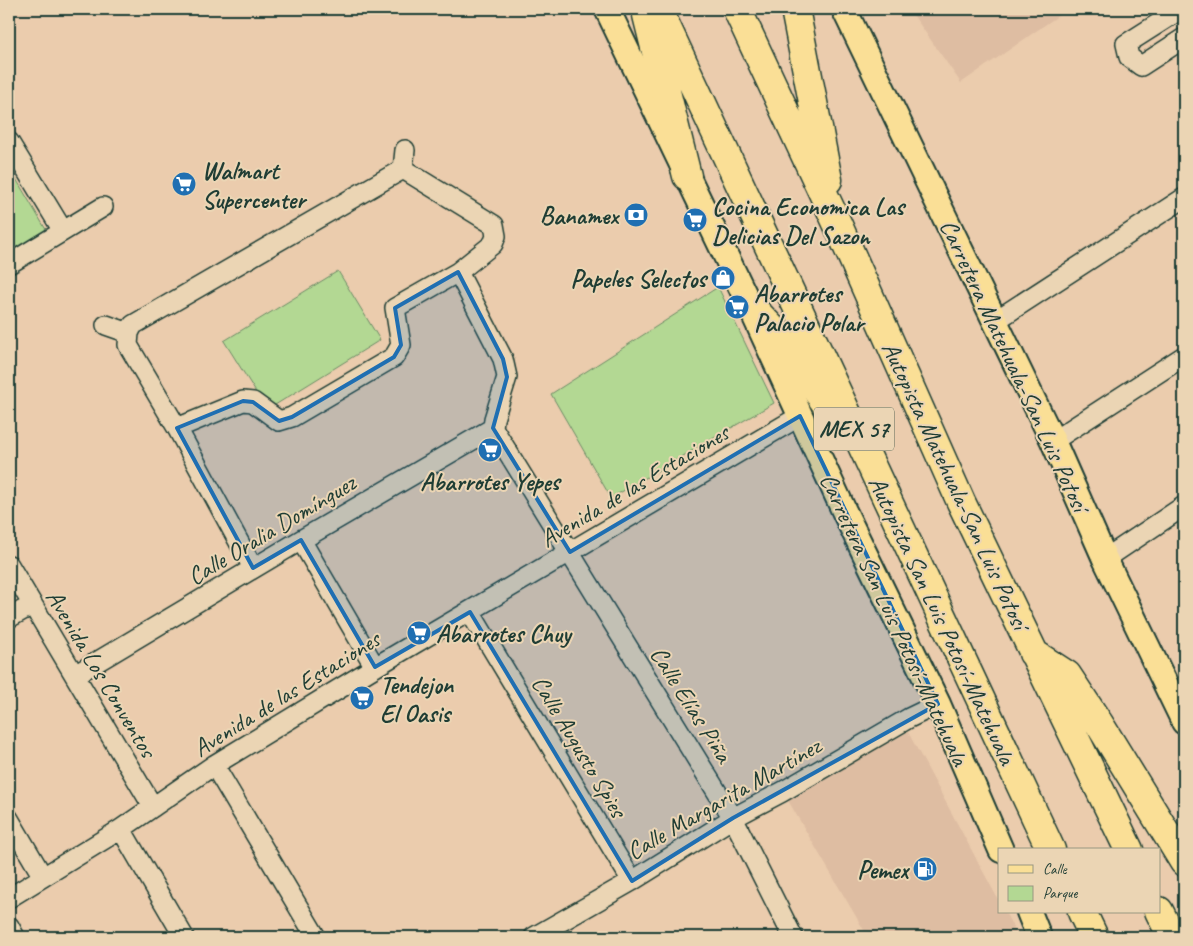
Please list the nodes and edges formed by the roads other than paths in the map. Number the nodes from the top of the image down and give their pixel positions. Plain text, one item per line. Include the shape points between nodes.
1 (608, 9) edge
2 (646, 9) edge
3 (658, 9) edge
4 (737, 9) edge
5 (795, 9) edge
6 (844, 9) edge
7 (1181, 9) edge
8 (1184, 38) edge
9 (9, 142) edge
10 (405, 150) dead end
11 (403, 169) junction
12 (687, 176) junction
13 (1184, 198) edge
14 (103, 207) dead end
15 (836, 223) junction
16 (63, 231) junction
17 (9, 264) edge
18 (458, 272) junction
19 (749, 304) junction
20 (995, 321) junction
21 (106, 325) dead end
22 (129, 333) junction
23 (1184, 356) edge
24 (800, 416) junction
25 (177, 428) junction
26 (493, 428) junction
27 (1053, 441) junction
28 (875, 475) junction
29 (1184, 506) edge
30 (300, 540) junction
31 (570, 552) junction
32 (1105, 559) junction
33 (9, 565) edge
34 (253, 568) junction
35 (32, 605) junction
36 (470, 612) junction
37 (9, 618) edge
38 (1033, 653) junction
39 (374, 667) junction
40 (75, 676) junction
41 (938, 704) junction
42 (1184, 722) edge
43 (214, 765) junction
44 (153, 807) junction
45 (733, 818) junction
46 (9, 819) edge
47 (121, 829) junction
48 (1000, 848) edge
49 (1050, 848) edge
50 (1128, 848) edge
51 (1184, 862) edge
52 (43, 877) junction
53 (632, 881) junction
54 (9, 898) edge
55 (1160, 913) edge
56 (1030, 914) edge
57 (1083, 914) edge
58 (9, 926) edge
59 (545, 934) edge
60 (15, 937) edge
61 (184, 937) edge
62 (316, 937) edge
63 (793, 937) edge
64 (1039, 937) edge
65 (1094, 937) edge
66 (1172, 937) edge

1 - 12 main road, Carretera San Luis Potosí-Matehuala
2 - 12 highway
3 - 28 highway, Autopista San Luis Potosí-Matehuala / MEX 57
4 - 15 highway, Autopista Matehuala-San Luis Potosí / MEX 57
5 - 15 highway
6 - 20 main road, Carretera Matehuala-San Luis Potosí
7 - 8 street via 1126,44 1129,57 1141,66
9 - 16 street
10 - 11 street
11 - 18 street via 494,225 496,236 493,244
11 - 22 street via 133,325
12 - 19 main road, Carretera San Luis Potosí-Matehuala
13 - 20 street
14 - 16 street
15 - 38 highway, Autopista Matehuala-San Luis Potosí / MEX 57 via 961,502
16 - 17 street
18 - 25 street via 395,308 401,345 394,357 292,417 279,421 252,402 243,401
18 - 26 street via 503,359 507,376
19 - 24 main road, Carretera San Luis Potosí-Matehuala
19 - 28 highway via 779,336
20 - 27 main road, Carretera Matehuala-San Luis Potosí
21 - 22 street
22 - 25 street via 128,345
23 - 27 street
24 - 31 street, Avenida de las Estaciones
24 - 41 main road, Carretera San Luis Potosí-Matehuala
25 - 34 street
26 - 30 street, Calle Oralia Domínguez
26 - 31 street, Calle Elías Piña
27 - 32 main road, Carretera Matehuala-San Luis Potosí
28 - 49 highway, Autopista San Luis Potosí-Matehuala / MEX 57
29 - 32 street
30 - 34 street, Calle Oralia Domínguez
30 - 39 street
31 - 36 street, Avenida de las Estaciones
31 - 45 street, Calle Elías Piña
32 - 42 main road, Carretera Matehuala-San Luis Potosí
33 - 35 street, Avenida Los Conventos
34 - 40 street, Calle Oralia Domínguez
35 - 37 street
35 - 40 street, Avenida Los Conventos
36 - 39 street, Avenida de las Estaciones
36 - 53 street, Calle Augusto Spies
38 - 50 highway, Autopista Matehuala-San Luis Potosí / MEX 57
38 - 51 highway via 1067,676
39 - 43 street, Avenida de las Estaciones
40 - 44 street, Avenida Los Conventos
41 - 45 street, Calle Margarita Martínez
41 - 48 main road, Carretera San Luis Potosí-Matehuala
43 - 44 street, Avenida de las Estaciones
43 - 62 street
44 - 47 street, Avenida de las Estaciones
45 - 53 street, Calle Margarita Martínez
45 - 63 street, Calle Elías Piña
46 - 52 street
47 - 52 street, Avenida de las Estaciones
47 - 61 street
52 - 54 street, Avenida de las Estaciones
53 - 59 street, Calle Margarita Martínez
55 - 66 highway
56 - 64 main road
57 - 65 highway
58 - 60 street

